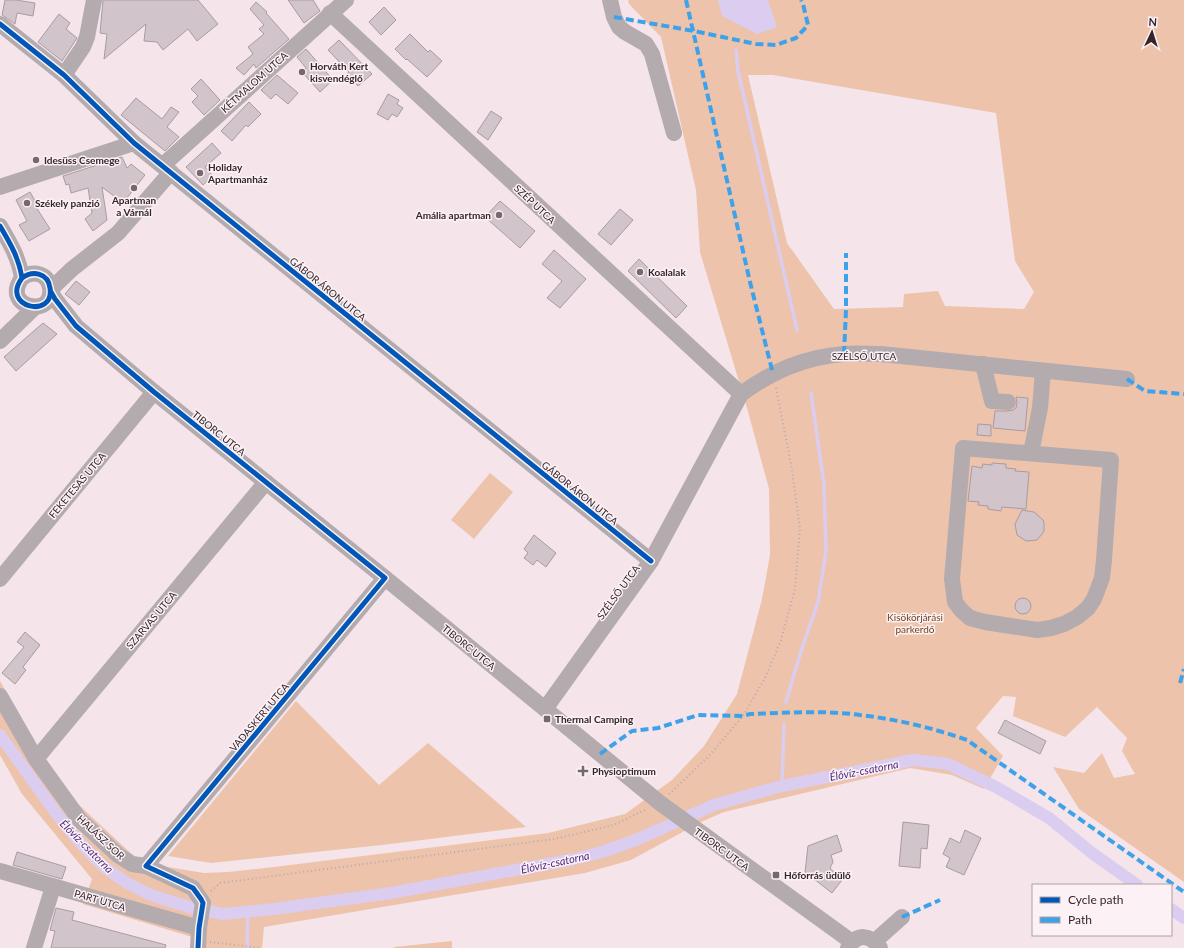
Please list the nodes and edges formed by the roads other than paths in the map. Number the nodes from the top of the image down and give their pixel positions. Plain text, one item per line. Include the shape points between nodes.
1 (94, 0) edge
2 (346, 0) edge
3 (610, 0) edge
4 (330, 13) junction
5 (0, 24) edge
6 (64, 75) junction
7 (674, 133) dead end
8 (134, 143) junction
9 (167, 169) junction
10 (0, 187) edge
11 (0, 226) edge
12 (15, 252) junction
13 (22, 278) junction
14 (46, 283) junction
15 (17, 295) junction
16 (37, 307) junction
17 (76, 326) junction
18 (1, 339) edge
19 (983, 364) junction
20 (1043, 371) junction
21 (1127, 379) dead end
22 (154, 392) junction
23 (741, 394) junction
24 (1008, 402) dead end
25 (1037, 453) junction
26 (266, 482) junction
27 (650, 561) junction
28 (0, 578) edge
29 (385, 578) junction
30 (0, 696) edge
31 (545, 709) junction
32 (36, 759) junction
33 (146, 866) junction
34 (0, 871) edge
35 (53, 887) junction
36 (902, 917) dead end
37 (200, 923) edge
38 (850, 945) edge
39 (878, 945) edge
40 (34, 948) edge

1 - 6 street via 87,37
2 - 4 street, KÉTMALOM UTCA
3 - 7 street via 619,27 646,44 652,54
4 - 9 street, KÉTMALOM UTCA
4 - 23 street, SZÉP UTCA
5 - 6 street, GÁBOR ÁRON UTCA
6 - 8 street, GÁBOR ÁRON UTCA
8 - 9 street, GÁBOR ÁRON UTCA
8 - 10 street
9 - 14 street, KÉTMALOM UTCA via 118,233 77,266
9 - 27 street, GÁBOR ÁRON UTCA
11 - 12 street, TIBORC UTCA
12 - 13 street, TIBORC UTCA
12 - 14 street, TIBORC UTCA
13 - 14 street via 33,273
13 - 15 street via 16,289
14 - 16 street via 47,301
14 - 17 street, TIBORC UTCA via 54,299
15 - 16 street, TIBORC UTCA via 24,304
15 - 18 street via 16,304
16 - 17 street, TIBORC UTCA
16 - 18 street
17 - 22 street, TIBORC UTCA
19 - 20 street, SZÉLSŐ UTCA
19 - 23 street, SZÉLSŐ UTCA via 881,354 844,354 799,362 762,379
19 - 24 street via 992,401
20 - 21 street, SZÉLSŐ UTCA
20 - 25 street
22 - 26 street, TIBORC UTCA
22 - 28 street, FEKETESAS UTCA
23 - 27 street, SZÉLSŐ UTCA
25 - 25 street via 1111,460 1102,578 1094,599 1077,617 1051,628 1037,630 970,618 955,602 952,579 963,448
26 - 29 street, TIBORC UTCA
26 - 32 street, SZARVAS UTCA
27 - 31 street, SZÉLSŐ UTCA
29 - 31 street, TIBORC UTCA
29 - 33 street, VADASKERT UTCA
30 - 32 street, HALÁSZ SOR
31 - 38 street, TIBORC UTCA via 664,806
32 - 33 street, HALÁSZ SOR via 80,820 118,855 132,864
33 - 37 street, HALÁSZ SOR via 193,888
34 - 35 street, PART UTCA
35 - 37 street, PART UTCA
35 - 40 street
36 - 39 street
38 - 39 street via 860,938 868,938

